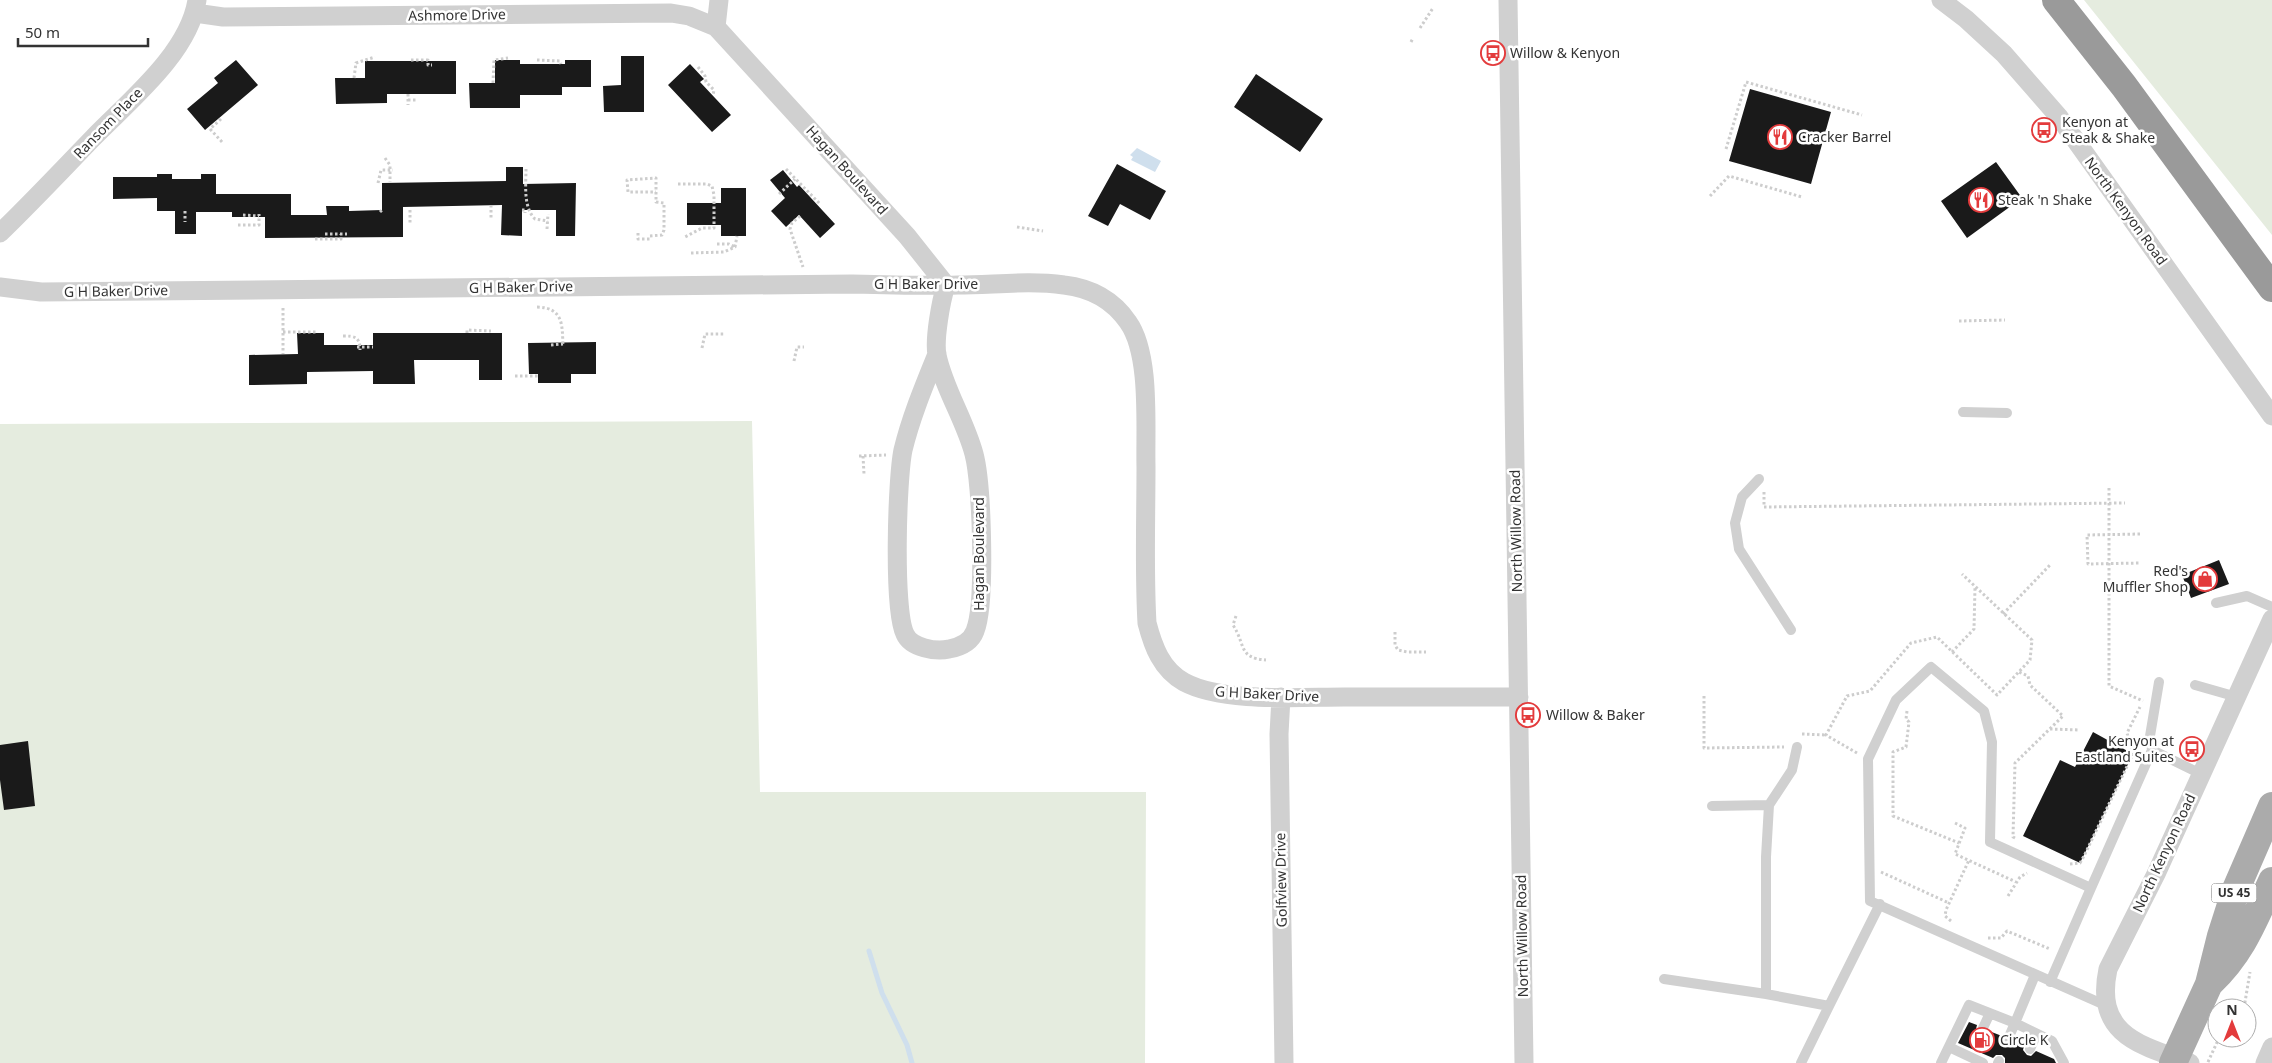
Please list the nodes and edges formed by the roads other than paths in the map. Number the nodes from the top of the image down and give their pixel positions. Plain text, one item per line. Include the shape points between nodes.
1 (719, 0) edge
2 (1508, 0) edge
3 (1941, 0) edge
4 (2056, 0) edge
5 (196, 6) edge
6 (716, 27) junction
7 (0, 233) edge
8 (946, 285) junction
9 (0, 287) edge
10 (2272, 288) edge
11 (936, 354) junction
12 (1963, 412) dead end
13 (2007, 413) dead end
14 (2272, 416) edge
15 (1761, 484) road end
16 (2216, 603) dead end
17 (2272, 607) edge
18 (2272, 619) edge
19 (1791, 630) dead end
20 (2158, 682) dead end
21 (2195, 685) dead end
22 (1281, 697) junction
23 (1518, 697) junction
24 (2237, 697) junction
25 (1797, 747) road end
26 (2152, 750) junction
27 (2201, 774) junction
28 (1769, 805) junction
29 (1712, 806) dead end
30 (2272, 806) edge
31 (2272, 881) edge
32 (2091, 888) junction
33 (1880, 904) junction
34 (2035, 975) junction
35 (1664, 979) dead end
36 (2050, 982) junction
37 (2209, 984) junction
38 (1766, 994) junction
39 (1829, 1006) junction
40 (2107, 1006) junction
41 (1990, 1013) junction
42 (2015, 1023) junction
43 (1983, 1028) dead end
44 (2037, 1034) junction
45 (2008, 1039) dead end
46 (1949, 1047) junction
47 (2030, 1049) dead end
48 (2179, 1061) edge
49 (1284, 1063) edge
50 (1524, 1063) edge
51 (1801, 1063) edge
52 (1941, 1063) edge
53 (1983, 1063) edge
54 (2064, 1063) edge

1 - 6 street
2 - 23 street, North Willow Road
3 - 14 street, North Kenyon Road via 2004,54 2059,117
4 - 10 highway via 2124,86
5 - 6 street, Ashmore Drive via 223,17 671,13
5 - 7 street, Ransom Place via 190,28 178,47
6 - 8 street, Hagan Boulevard via 907,236
8 - 9 street, G H Baker Drive via 41,292
8 - 11 street, Hagan Boulevard via 938,322
8 - 22 street, G H Baker Drive via 1034,282 1065,285 1105,299 1129,322 1142,358 1147,622 1158,655 1175,676 1201,690
11 - 11 street, Hagan Boulevard via 910,422 902,456 898,550 900,618 905,636 912,642 927,649 945,650 967,642 979,620 980,486 975,455
12 - 13 lane
15 - 19 lane via 1742,497 1735,523 1738,549
16 - 17 lane via 2247,596
18 - 24 street, North Kenyon Road
20 - 26 lane via 2150,736
21 - 24 lane
22 - 23 street, G H Baker Drive
22 - 49 street, Golfview Drive
23 - 50 street, North Willow Road
24 - 27 street, North Kenyon Road
25 - 28 lane via 1792,770
26 - 27 lane
26 - 32 lane
27 - 40 street, North Kenyon Road via 2108,969 2104,984
28 - 29 lane
28 - 38 lane
30 - 37 main road, US 45 via 2236,889
31 - 37 main road, US 45 via 2241,948
32 - 33 lane via 1990,842 1992,742 1984,711 1931,667 1896,700 1868,759 1870,901
32 - 36 lane
33 - 34 lane
33 - 39 lane
34 - 36 lane
34 - 42 lane
35 - 38 lane
36 - 40 lane
37 - 48 main road, US 45
38 - 39 lane
39 - 51 lane
40 - 48 street, North Kenyon Road via 2113,1020 2128,1038
41 - 42 lane
41 - 43 lane
41 - 46 lane via 1969,1004
42 - 44 lane
42 - 45 lane
44 - 47 lane
44 - 54 lane via 2052,1041
46 - 52 lane
46 - 53 lane via 1971,1053

